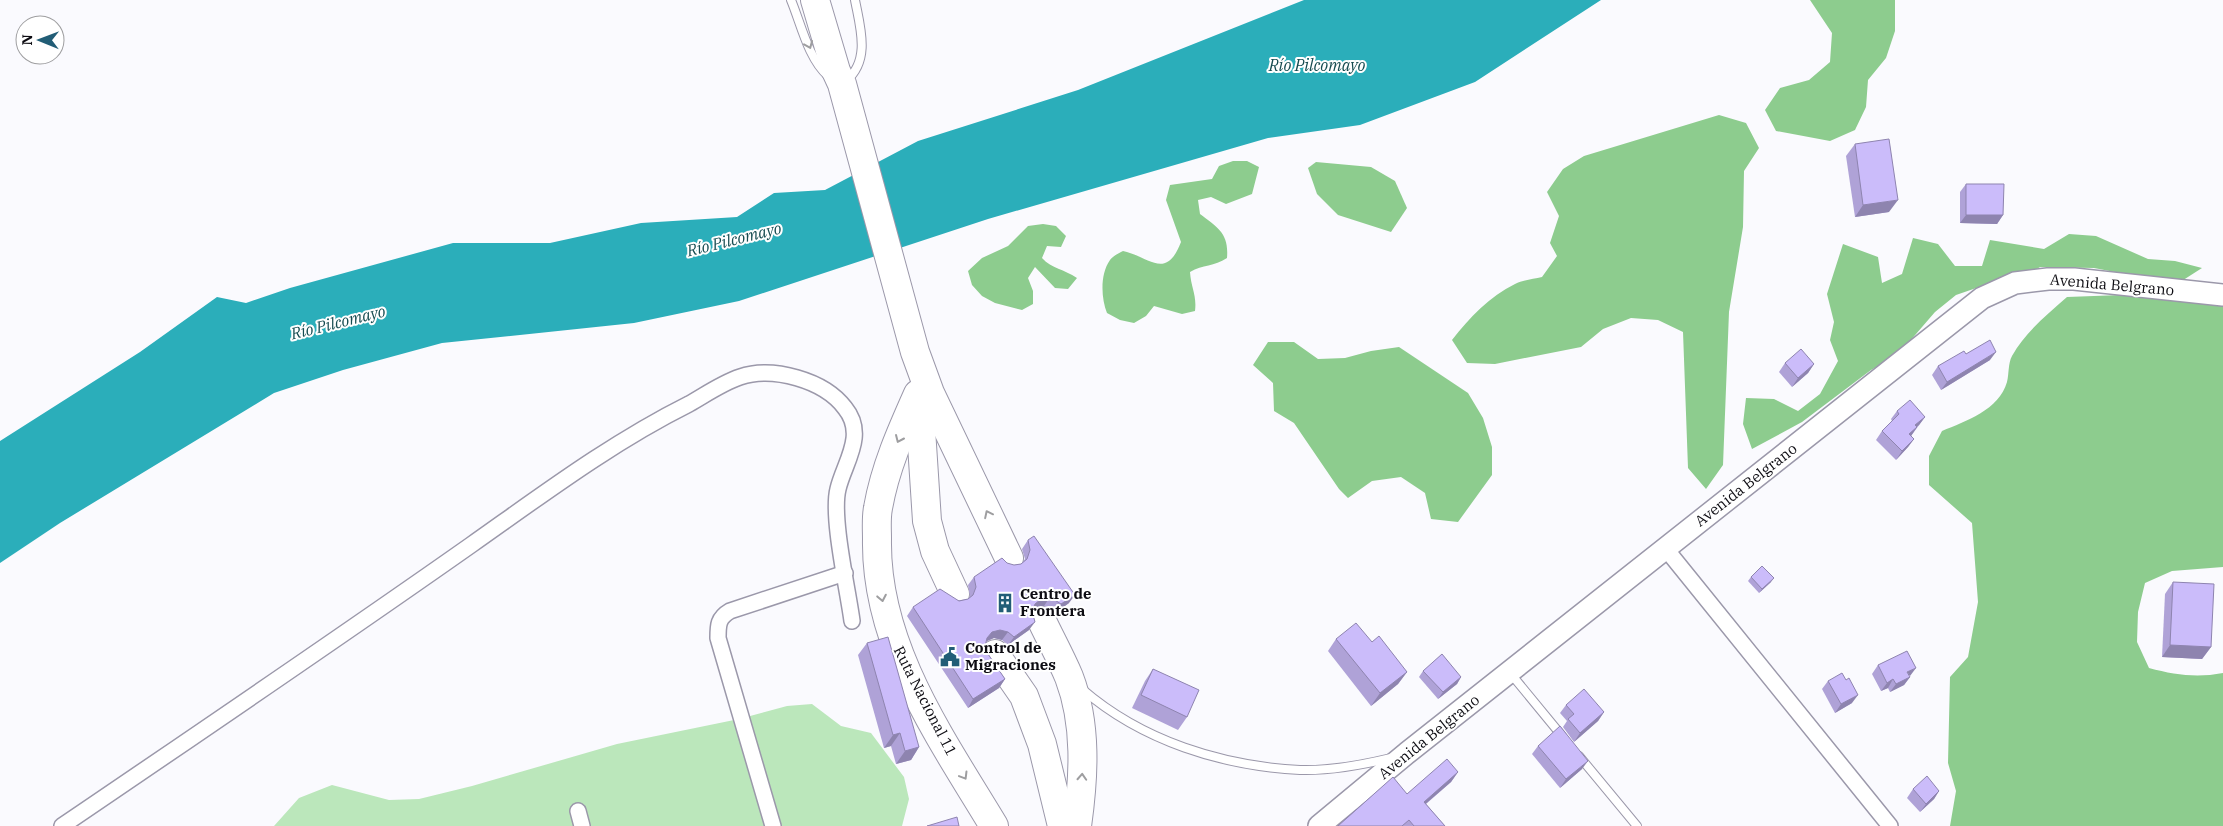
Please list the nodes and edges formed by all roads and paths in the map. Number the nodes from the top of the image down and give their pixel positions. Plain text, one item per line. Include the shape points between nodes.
1 (791, 0) edge
2 (815, 0) edge
3 (831, 0) edge
4 (855, 0) edge
5 (839, 77) junction
6 (2223, 295) edge
7 (915, 352) junction
8 (918, 394) junction
9 (1666, 549) junction
10 (1009, 558) dead end
11 (845, 573) junction
12 (956, 594) dead end
13 (852, 621) dead end
14 (1042, 621) dead end
15 (994, 654) dead end
16 (1510, 673) junction
17 (1069, 678) junction
18 (1567, 742) edge
19 (1573, 749) edge
20 (1407, 754) junction
21 (578, 811) dead end
22 (62, 826) edge
23 (582, 826) edge
24 (772, 826) edge
25 (994, 826) edge
26 (1062, 826) edge
27 (1077, 826) edge
28 (1319, 826) edge
29 (1637, 826) edge
30 (1890, 826) edge

1 -> 5 lane via 822,71 832,81
2 - 5 highway
3 - 5 highway
4 - 5 lane via 863,48 852,75
5 - 7 highway, Ruta Nacional 11
6 - 9 street, Avenida Belgrano via 2074,280 2015,282 1982,298
7 - 8 highway, Ruta Nacional 11
10 -> 7 highway, Ruta Nacional 11 via 930,393
8 - 12 highway, Ruta Nacional 11 via 927,521 935,551
8 -> 25 highway, Ruta Nacional 11 via 889,461 877,510 876,556 881,599 899,658
9 - 16 street, Avenida Belgrano
9 - 30 street
11 - 13 street
11 - 22 street via 836,508 838,488 854,444 853,424 846,409 828,392 794,375 742,376 621,440
11 - 24 street via 730,611 718,624 718,638
14 - 17 highway
15 - 26 highway via 1024,696 1042,744
16 - 18 lane
16 - 20 street, Avenida Belgrano
17 - 20 lane via 1101,706 1135,727 1174,744 1243,763 1302,770 1361,765
27 -> 17 highway via 1082,729
19 - 29 lane
20 - 28 street, Avenida Belgrano
21 - 23 street

